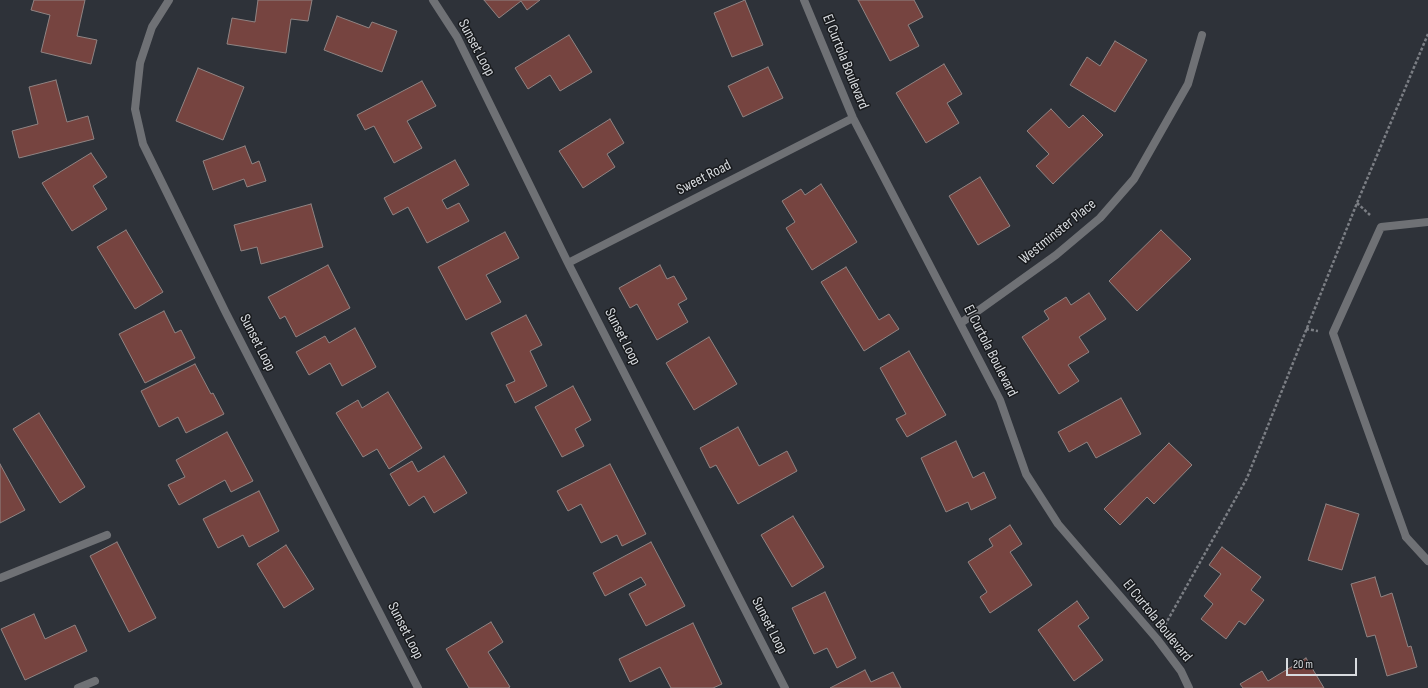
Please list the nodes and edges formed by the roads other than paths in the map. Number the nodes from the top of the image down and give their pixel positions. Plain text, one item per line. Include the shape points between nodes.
1 (169, 0) edge
2 (433, 0) edge
3 (804, 0) edge
4 (1202, 35) dead end
5 (853, 118) junction
6 (1428, 222) edge
7 (568, 263) junction
8 (961, 323) junction
9 (107, 535) dead end
10 (1428, 561) edge
11 (0, 578) edge
12 (95, 681) dead end
13 (78, 688) edge
14 (418, 688) edge
15 (785, 688) edge
16 (1189, 688) edge

1 - 14 street, Sunset Loop via 152,27 140,63 135,109 142,144
2 - 7 street, Sunset Loop via 456,37
3 - 5 street, El Curtola Boulevard
4 - 8 street, Westminster Place via 1188,84 1134,179 1100,218 1067,246
5 - 7 street, Sweet Road
5 - 8 street, El Curtola Boulevard
6 - 10 street via 1381,227 1333,333 1406,537
7 - 15 street, Sunset Loop
8 - 16 street, El Curtola Boulevard via 1000,400 1026,474 1058,524 1157,639 1181,672
9 - 11 street
12 - 13 street

